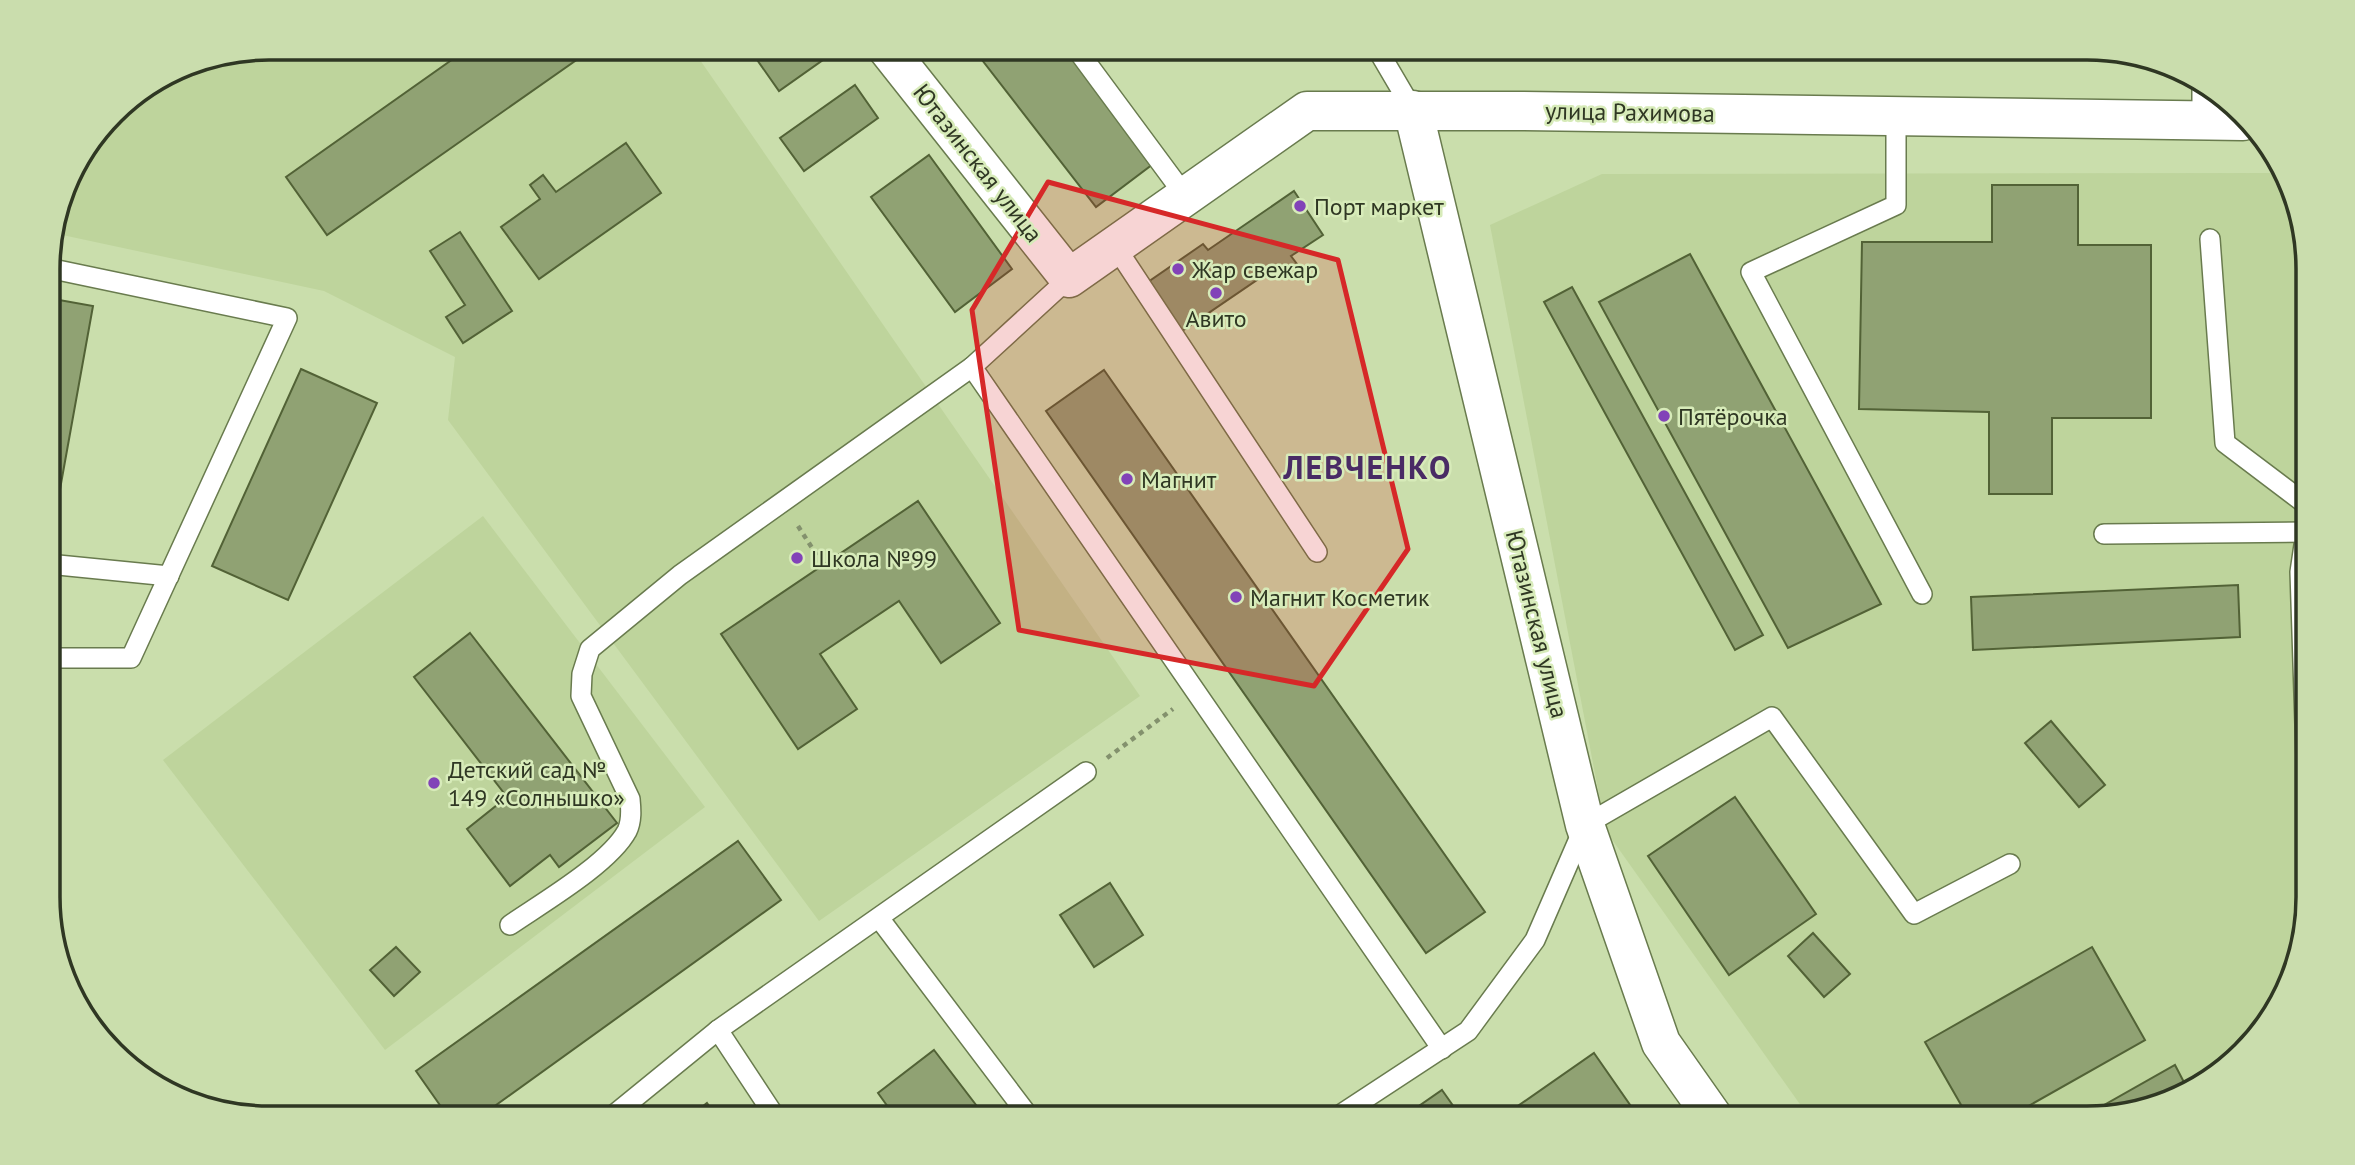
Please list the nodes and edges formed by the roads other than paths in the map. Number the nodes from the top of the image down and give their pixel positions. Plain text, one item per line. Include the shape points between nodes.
1 (896, 60) edge
2 (1084, 60) edge
3 (1384, 60) edge
4 (2202, 103) edge
5 (1413, 110) junction
6 (2227, 114) edge
7 (1896, 115) junction
8 (1186, 197) junction
9 (2210, 239) dead end
10 (1115, 246) junction
11 (60, 270) edge
12 (1069, 278) junction
13 (972, 367) junction
14 (2296, 497) edge
15 (2296, 528) edge
16 (2104, 534) dead end
17 (1317, 552) dead end
18 (60, 565) edge
19 (169, 576) junction
20 (1922, 594) dead end
21 (60, 658) edge
22 (1086, 772) road end
23 (1585, 825) junction
24 (2010, 864) dead end
25 (880, 918) junction
26 (510, 925) dead end
27 (821, 958) junction
28 (718, 1030) junction
29 (1442, 1049) junction
30 (1356, 1105) edge
31 (1705, 1105) edge
32 (625, 1106) edge
33 (632, 1106) edge
34 (768, 1106) edge
35 (1021, 1106) edge

1 - 12 street, Ютазинская улица
2 - 8 lane
3 - 5 lane
4 - 6 street, улица Рахимова
4 - 7 street, улица Рахимова
5 - 7 street, улица Рахимова
5 - 8 street, улица Рахимова via 1307,111
5 - 23 street, Ютазинская улица
7 - 20 lane via 1896,205 1751,272
8 - 10 street, улица Рахимова
9 - 14 lane via 2225,443
10 - 12 street, улица Рахимова
10 - 17 lane
11 - 19 lane via 288,318
12 - 13 lane
13 - 26 lane via 680,575 590,649 581,696 630,799 628,829 601,861
13 - 29 lane
15 - 16 lane
18 - 19 lane
19 - 21 lane via 131,658
22 - 25 lane
23 - 24 lane via 1772,717 1914,914
23 - 29 lane via 1535,940 1468,1031
23 - 31 street, Ютазинская улица via 1661,1043
25 - 27 lane
25 - 35 lane
27 - 28 lane
27 - 33 lane
28 - 32 lane
28 - 34 lane
29 - 30 lane

